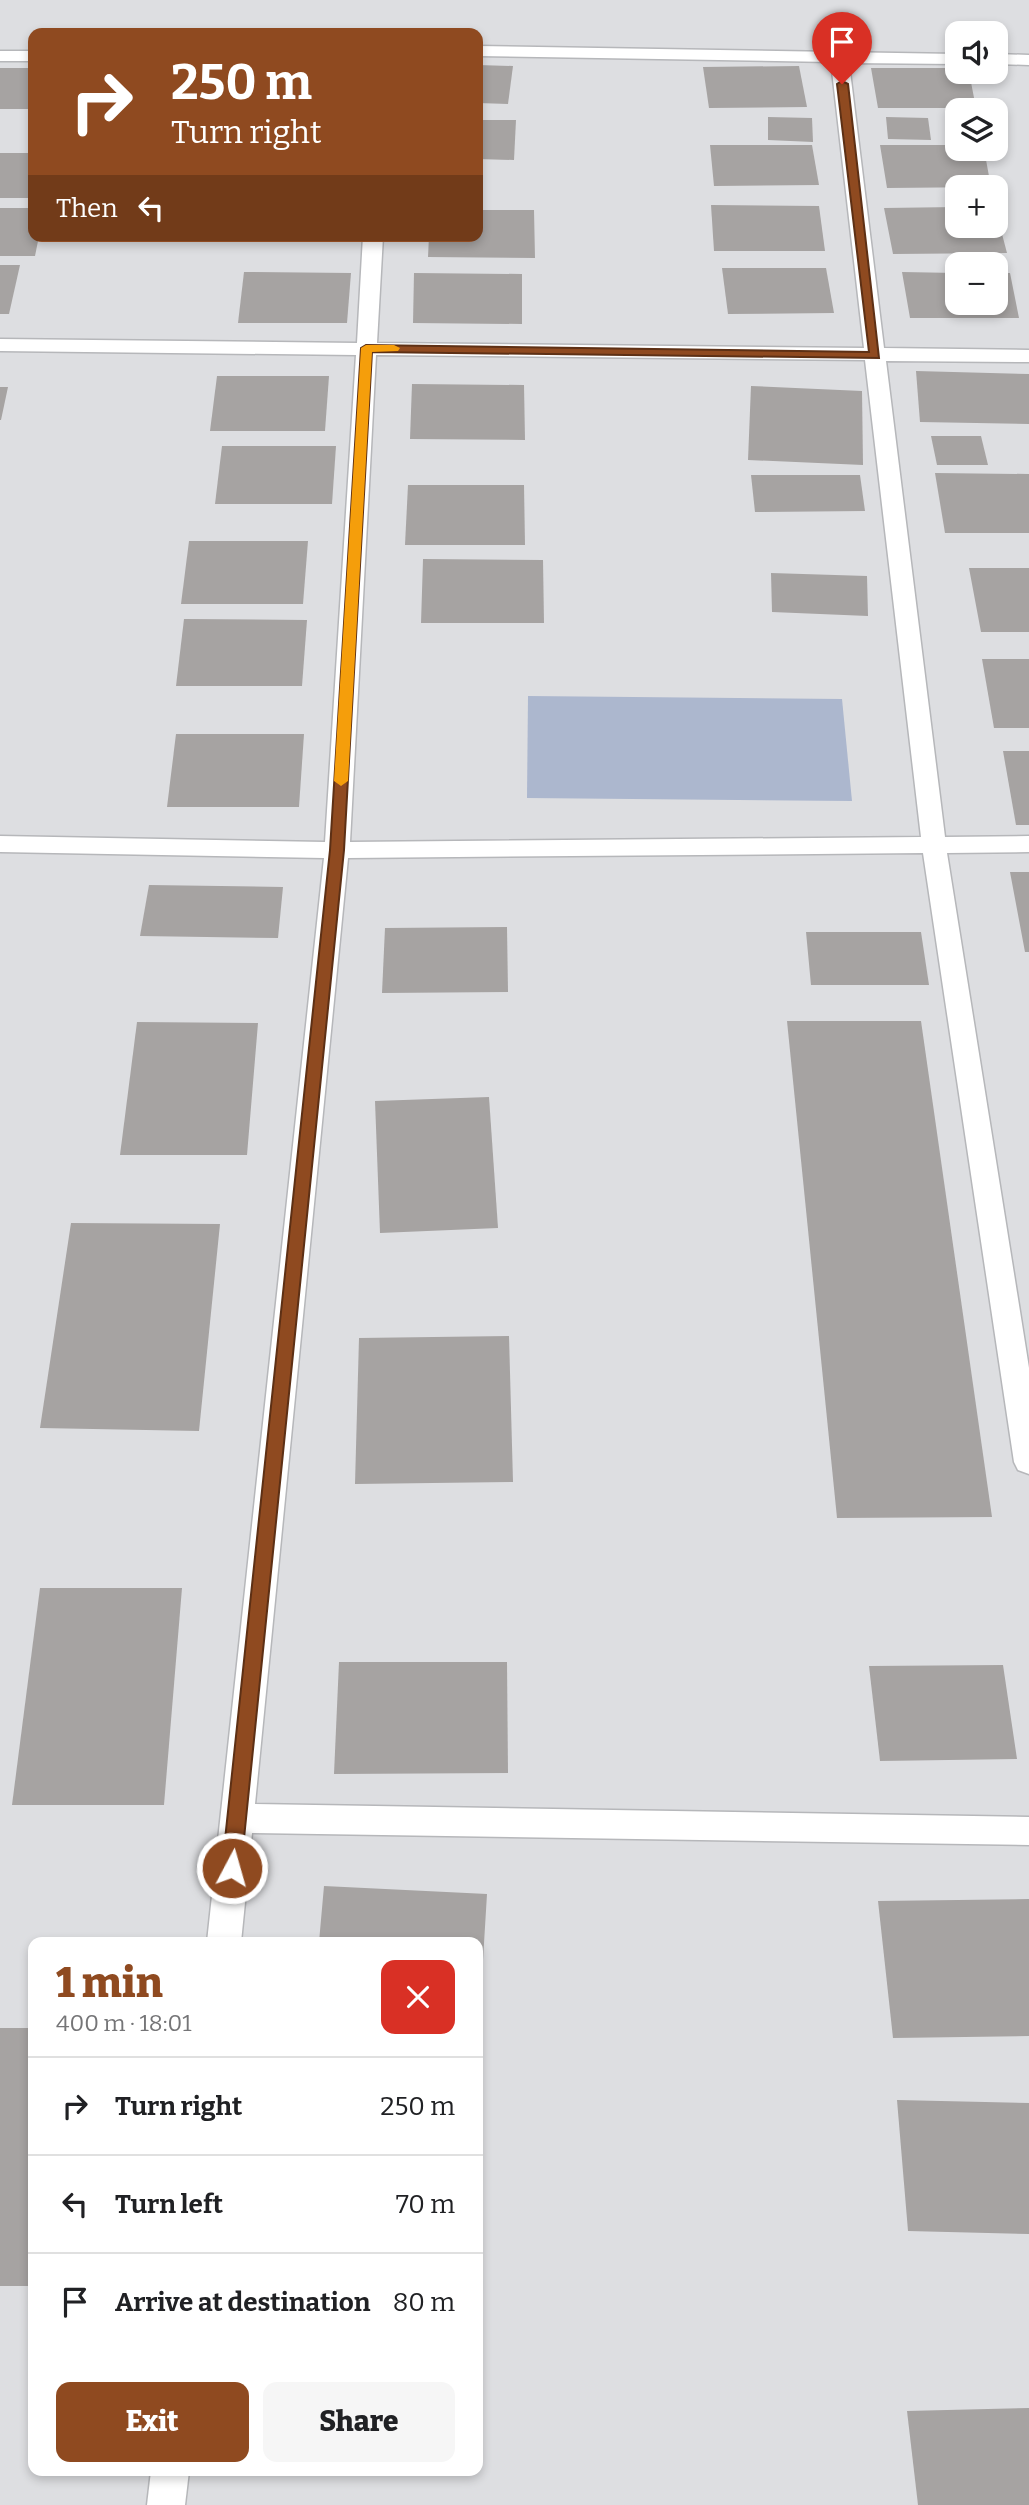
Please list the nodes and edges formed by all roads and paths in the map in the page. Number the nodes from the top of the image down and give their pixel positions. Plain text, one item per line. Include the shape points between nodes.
1 (483, 51) edge
2 (0, 56) edge
3 (28, 56) edge
4 (839, 57) junction
5 (945, 59) edge
6 (1008, 59) edge
7 (1029, 60) edge
8 (373, 242) edge
9 (0, 345) edge
10 (366, 348) junction
11 (875, 356) junction
12 (1029, 356) edge
13 (0, 844) edge
14 (1029, 844) edge
15 (934, 845) junction
16 (337, 850) junction
17 (1029, 1462) edge
18 (237, 1818) junction
19 (1029, 1831) edge
20 (225, 1937) edge
21 (169, 2476) edge
22 (166, 2505) edge

1 - 4 lane
2 - 3 lane
4 - 5 lane
4 - 11 lane
6 - 7 lane
8 - 10 lane
9 - 10 lane
10 - 11 lane
10 - 16 lane
11 - 12 lane
11 - 15 lane
13 - 16 lane
14 - 15 lane
15 - 16 lane
15 - 17 lane
16 - 18 lane
18 - 19 lane
18 - 20 lane
21 - 22 lane

